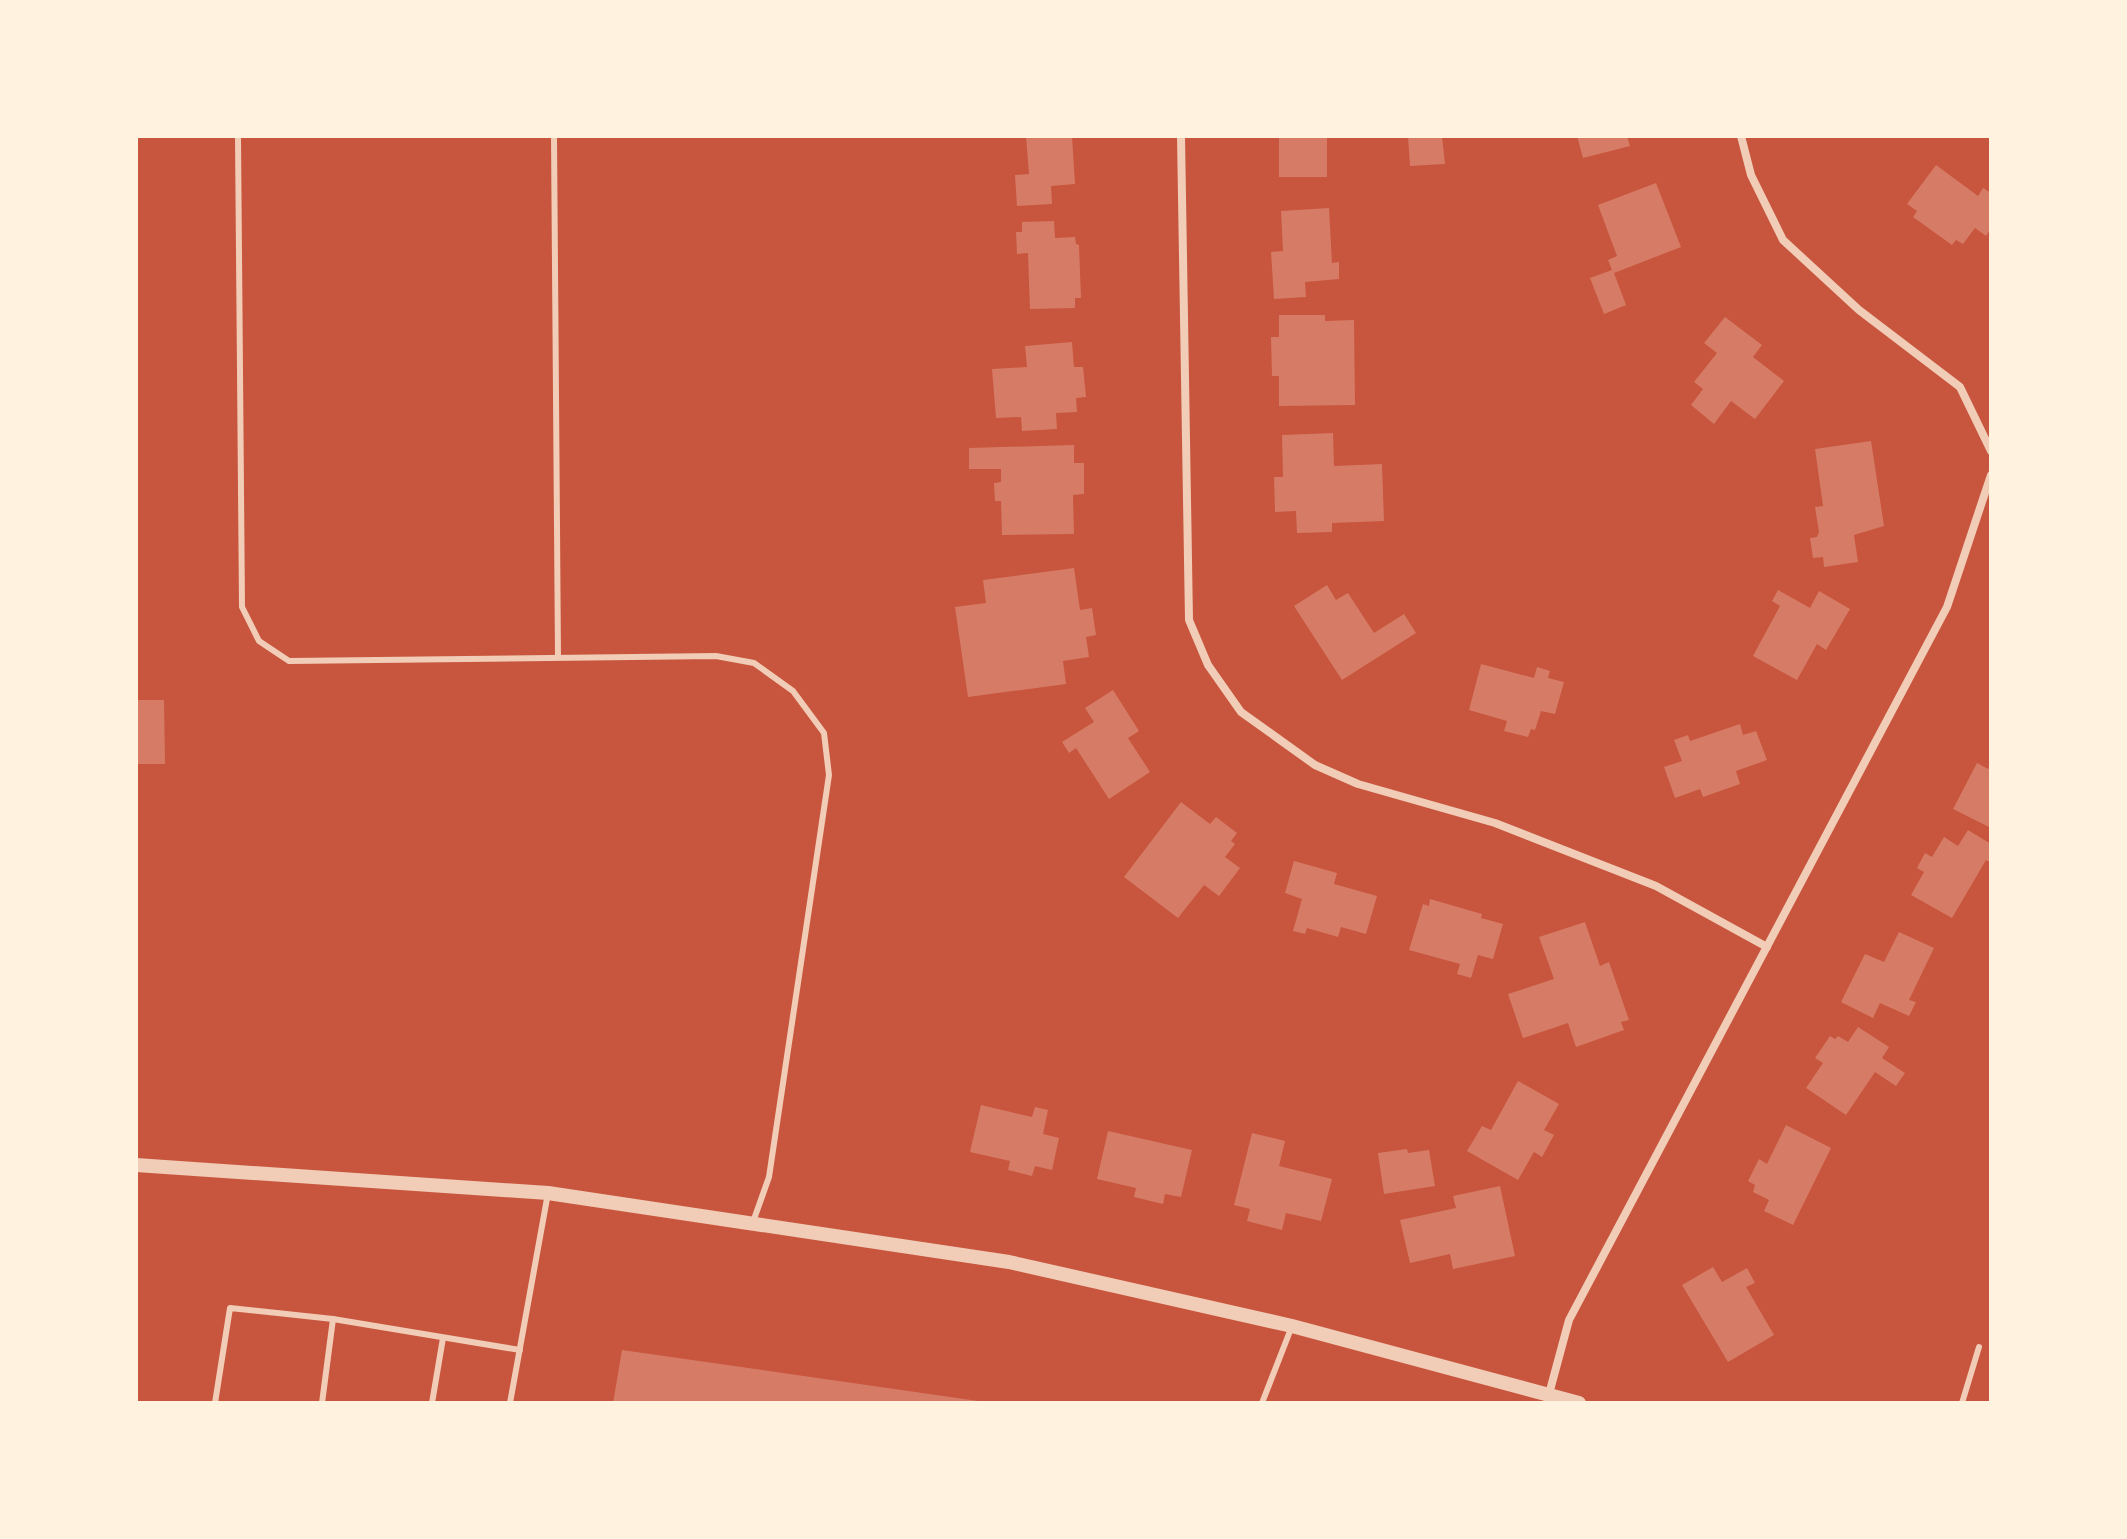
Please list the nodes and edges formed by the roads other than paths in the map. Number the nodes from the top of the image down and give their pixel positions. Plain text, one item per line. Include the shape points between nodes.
1 (238, 136) edge
2 (554, 136) edge
3 (1181, 136) edge
4 (1741, 136) edge
5 (1991, 451) edge
6 (1991, 475) edge
7 (558, 657) junction
8 (1767, 947) junction
9 (136, 1165) edge
10 (548, 1193) junction
11 (753, 1223) junction
12 (333, 1319) junction
13 (1292, 1326) junction
14 (443, 1338) junction
15 (1979, 1347) dead end
16 (520, 1350) junction
17 (1549, 1394) junction
18 (215, 1403) edge
19 (322, 1403) edge
20 (432, 1403) edge
21 (510, 1403) edge
22 (1262, 1403) edge
23 (1579, 1403) edge
24 (1962, 1403) edge

1 - 7 lane via 242,607 259,641 289,661
2 - 7 lane
3 - 8 street via 1189,620 1208,665 1241,712 1315,765 1358,784 1495,823 1656,886
4 - 5 street via 1751,175 1783,240 1859,310 1960,387
6 - 8 street via 1947,607
7 - 11 lane via 716,656 754,663 793,691 824,733 829,775 769,1177
8 - 17 street via 1569,1320
9 - 10 street
10 - 11 street
10 - 16 lane
11 - 13 street via 1009,1262
12 - 14 lane
12 - 18 lane via 230,1308
12 - 19 lane
13 - 17 street
13 - 22 lane
14 - 16 lane
14 - 20 lane
15 - 24 lane
16 - 21 lane
17 - 23 street

